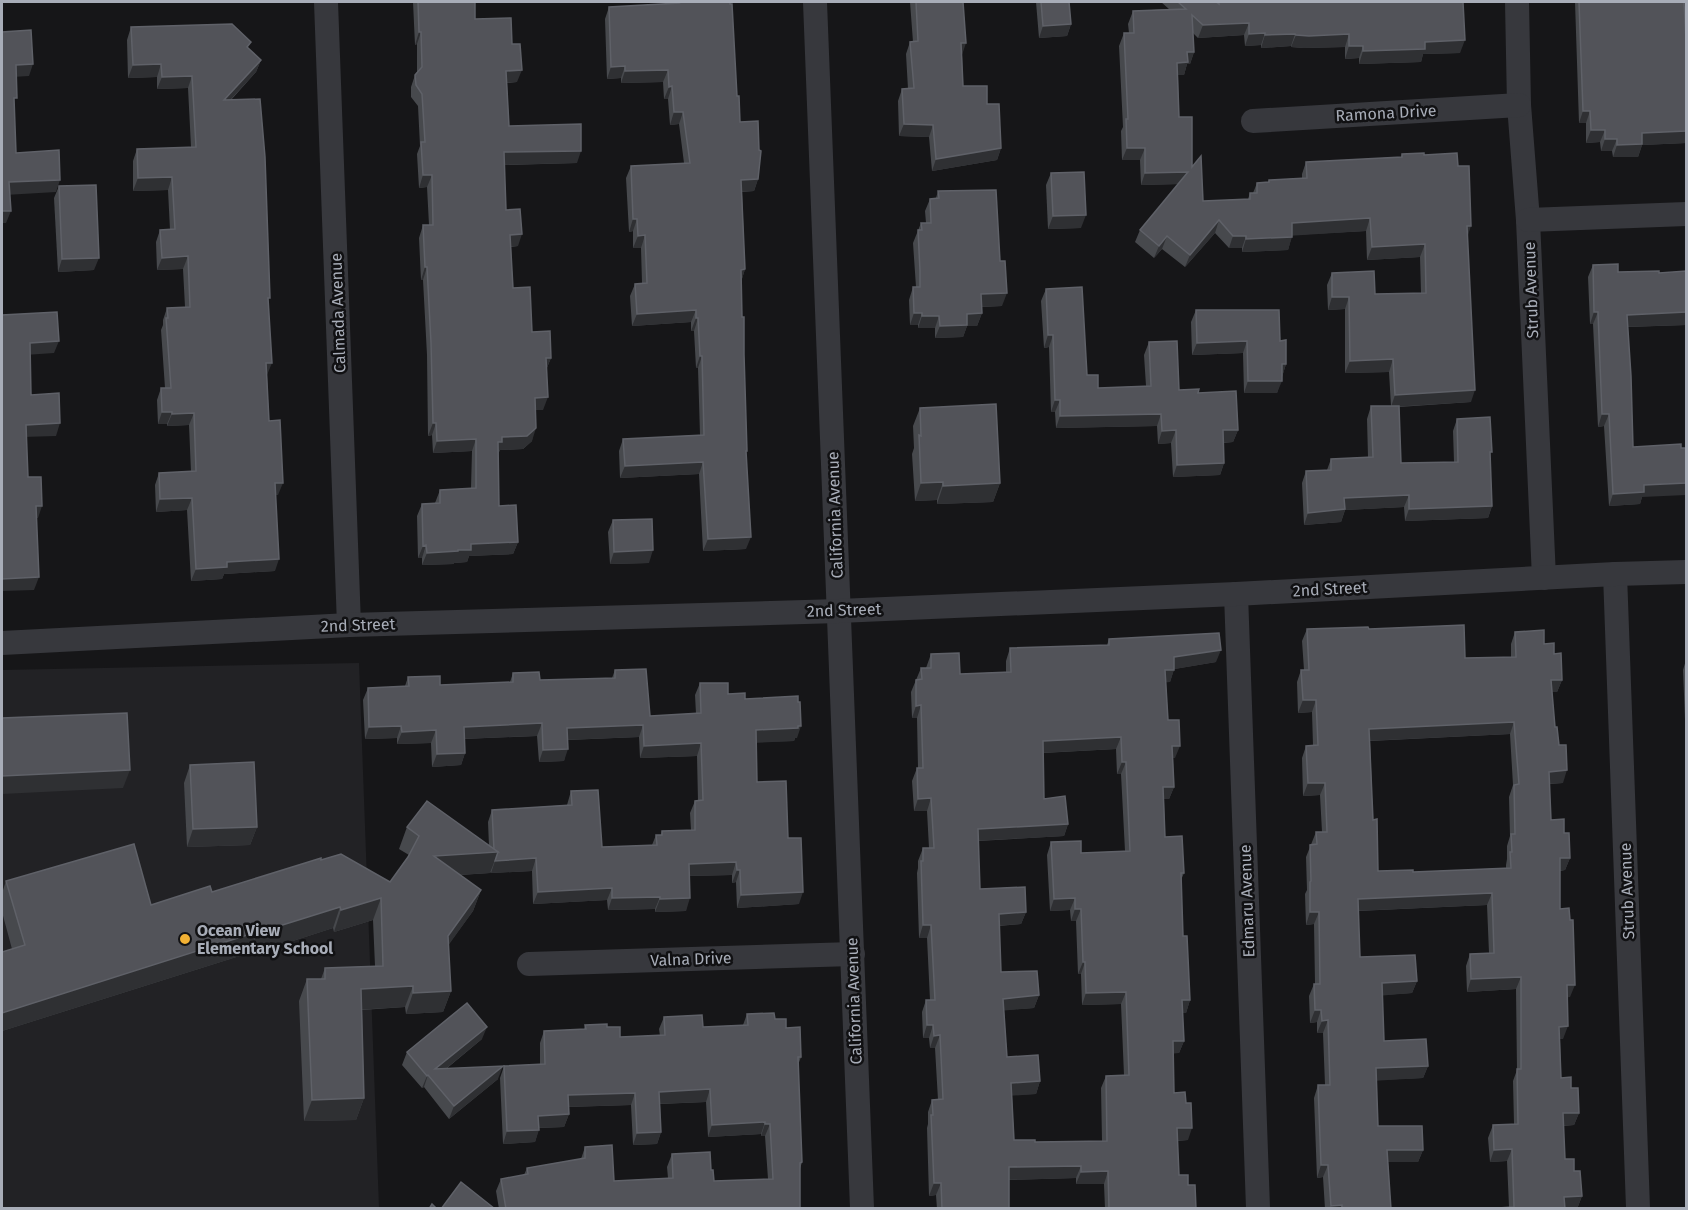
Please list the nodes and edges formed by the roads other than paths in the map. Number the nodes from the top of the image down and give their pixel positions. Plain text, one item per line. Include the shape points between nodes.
1 (326, 2) edge
2 (815, 2) edge
3 (1517, 2) edge
4 (1519, 105) junction
5 (1253, 121) dead end
6 (1686, 214) edge
7 (1528, 220) junction
8 (1686, 573) edge
9 (1615, 574) junction
10 (1544, 578) junction
11 (1236, 594) junction
12 (839, 611) junction
13 (349, 625) junction
14 (2, 643) edge
15 (853, 954) junction
16 (529, 964) dead end
17 (862, 1209) edge
18 (1258, 1209) edge
19 (1638, 1209) edge

1 - 13 street, Calmada Avenue
2 - 12 street, California Avenue
3 - 4 street, Strub Avenue
4 - 5 street, Ramona Drive
4 - 7 street, Strub Avenue
6 - 7 street
7 - 10 street, Strub Avenue
8 - 9 street, 2nd Street
9 - 10 street, 2nd Street
9 - 19 street, Strub Avenue
10 - 11 street, 2nd Street
11 - 12 street, 2nd Street
11 - 18 street, Edmaru Avenue
12 - 13 street, 2nd Street
12 - 15 street, California Avenue
13 - 14 street, 2nd Street
15 - 16 street, Valna Drive
15 - 17 street, California Avenue

